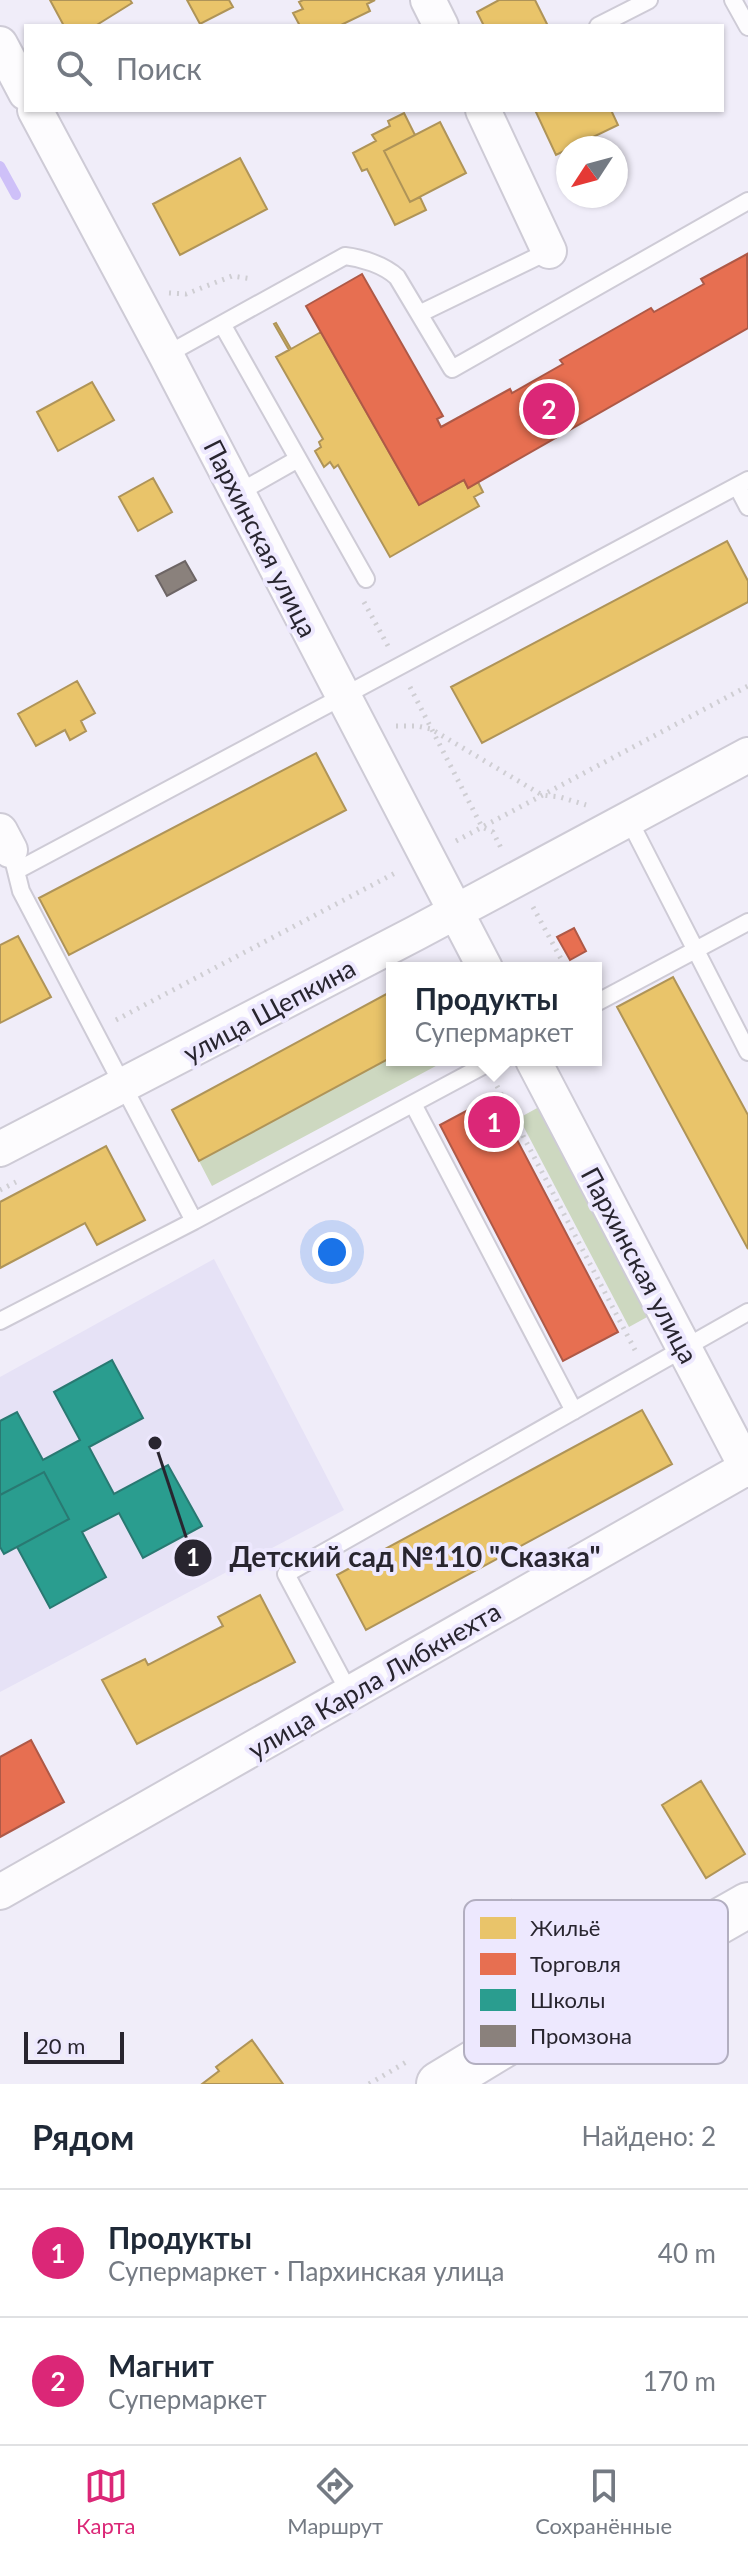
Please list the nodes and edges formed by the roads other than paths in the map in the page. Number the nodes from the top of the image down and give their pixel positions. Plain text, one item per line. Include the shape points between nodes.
1 (428, 0) edge
2 (649, 0) edge
3 (735, 0) edge
4 (440, 24) edge
5 (602, 24) edge
6 (748, 27) edge
7 (0, 44) edge
8 (24, 89) edge
9 (36, 112) edge
10 (484, 112) edge
11 (748, 201) edge
12 (549, 251) joint
13 (421, 313) junction
14 (222, 324) junction
15 (166, 355) junction
16 (298, 459) junction
17 (742, 483) edge
18 (238, 493) junction
19 (748, 507) edge
20 (366, 579) road end
21 (351, 710) junction
22 (748, 755) edge
23 (629, 820) junction
24 (9, 851) edge
25 (455, 912) junction
26 (748, 922) edge
27 (695, 950) junction
28 (482, 962) edge
29 (602, 1000) edge
30 (748, 1052) edge
31 (483, 1066) edge
32 (536, 1066) edge
33 (123, 1087) junction
34 (413, 1104) junction
35 (0, 1149) edge
36 (194, 1221) junction
37 (748, 1312) edge
38 (0, 1321) edge
39 (684, 1348) junction
40 (574, 1411) junction
41 (748, 1468) edge
42 (350, 1694) junction
43 (0, 1892) edge
44 (748, 1905) edge
45 (728, 1916) edge
46 (472, 2064) edge
47 (439, 2084) edge

1 - 4 street
2 - 5 lane
3 - 6 lane
7 - 8 street
9 - 15 street, Пархинская улица
10 - 12 street
11 - 13 lane via 452,369
12 - 13 lane
13 - 14 lane via 390,270 345,256
14 - 15 lane
14 - 16 lane
15 - 18 street, Пархинская улица
16 - 18 lane
16 - 20 lane
17 - 19 lane
17 - 21 lane via 399,667
18 - 21 street, Пархинская улица
21 - 24 lane
21 - 25 street, Пархинская улица
22 - 23 street, улица Щепкина
23 - 25 street, улица Щепкина
23 - 27 lane
24 - 33 lane via 21,891
25 - 28 street, Пархинская улица
25 - 33 street, улица Щепкина
26 - 27 lane
27 - 29 lane
27 - 30 lane
31 - 34 lane
32 - 39 street, Пархинская улица
33 - 35 street, улица Щепкина
33 - 36 lane
34 - 36 lane
34 - 40 lane
36 - 38 lane
37 - 39 lane
39 - 40 lane
39 - 41 street, Пархинская улица
40 - 42 lane via 286,1574
41 - 42 street, улица Карла Либкнехта
42 - 43 street, улица Карла Либкнехта
44 - 45 main road
46 - 47 main road

